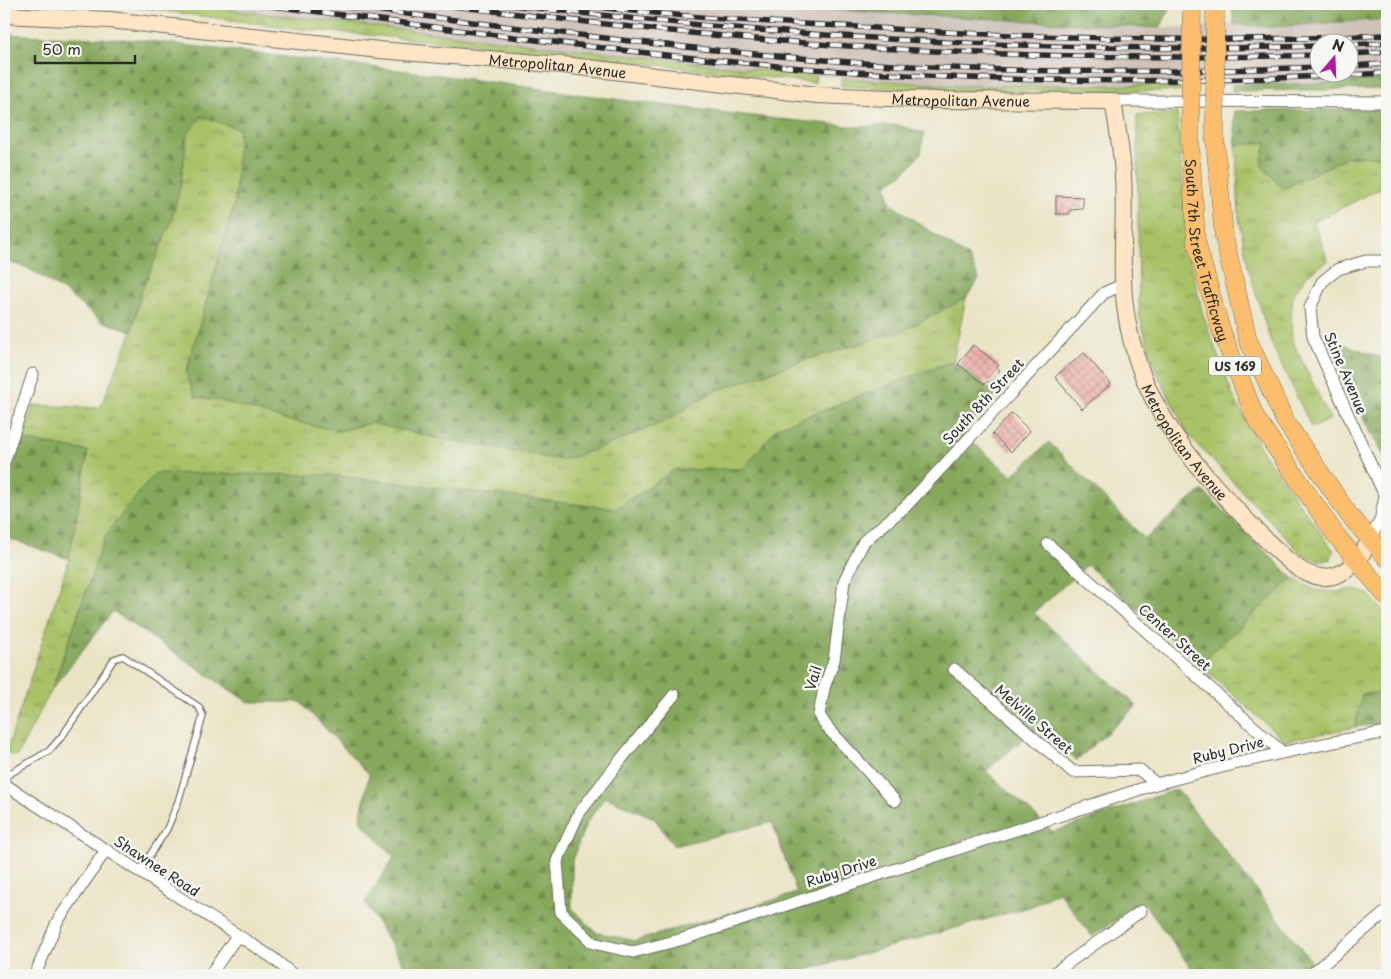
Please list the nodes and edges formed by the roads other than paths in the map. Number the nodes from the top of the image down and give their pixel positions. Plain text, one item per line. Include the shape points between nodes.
1 (1192, 4) edge
2 (1215, 4) edge
3 (4, 15) edge
4 (1113, 101) junction
5 (1387, 102) edge
6 (1387, 261) edge
7 (1124, 284) junction
8 (33, 374) dead end
9 (4, 462) edge
10 (1370, 539) junction
11 (864, 541) joint
12 (1048, 544) dead end
13 (1387, 558) edge
14 (1357, 561) junction
15 (1387, 597) edge
16 (954, 669) dead end
17 (674, 695) dead end
18 (1387, 732) edge
19 (1282, 752) junction
20 (4, 777) edge
21 (4, 784) edge
22 (1156, 784) junction
23 (895, 801) dead end
24 (106, 850) junction
25 (138, 872) junction
26 (1142, 911) dead end
27 (1387, 911) edge
28 (237, 936) junction
29 (35, 975) edge
30 (210, 975) edge
31 (293, 975) edge
32 (1051, 975) edge
33 (1310, 975) edge

1 - 14 main road, South 7th Street Trafficway / US 169, bridge via 1190,140 1196,241 1220,327 1255,416
2 - 10 main road, South 7th Street Trafficway / US 169, bridge via 1215,140 1224,238 1248,340 1285,420 1349,515
3 - 4 main road, Metropolitan Avenue via 120,21 379,50 563,65 817,95 936,100
4 - 5 street, Metropolitan Avenue
4 - 7 main road, Metropolitan Avenue via 1123,177
6 - 10 street, Stine Avenue via 1366,261 1338,269 1322,282 1310,308 1313,337 1385,496 1380,521
7 - 11 street, South 8th Street via 1104,294 906,506
7 - 14 main road, Metropolitan Avenue via 1131,337 1147,387 1173,435 1209,481 1281,554 1306,573 1329,578
8 - 9 street
10 - 13 main road, South 7th Street Trafficway / US 169
10 - 14 main road
11 - 23 street, Vail via 844,581 834,660 819,714 827,727
12 - 19 street, Center Street
14 - 15 main road, South 7th Street Trafficway / US 169
16 - 22 street, Melville Street via 1073,772 1140,770
17 - 22 street, Ruby Drive via 579,813 557,861 561,912 593,943 633,952 683,939
18 - 19 street, Ruby Drive
19 - 22 street, Ruby Drive
20 - 25 lane via 49,751 114,659 123,656 199,707 203,716 178,802 167,829
21 - 24 street, Shawnee Road
24 - 25 street, Shawnee Road
24 - 29 street via 57,922
25 - 28 street, Shawnee Road
26 - 32 street
27 - 33 street
28 - 30 street
28 - 31 street, Shawnee Road via 273,958

